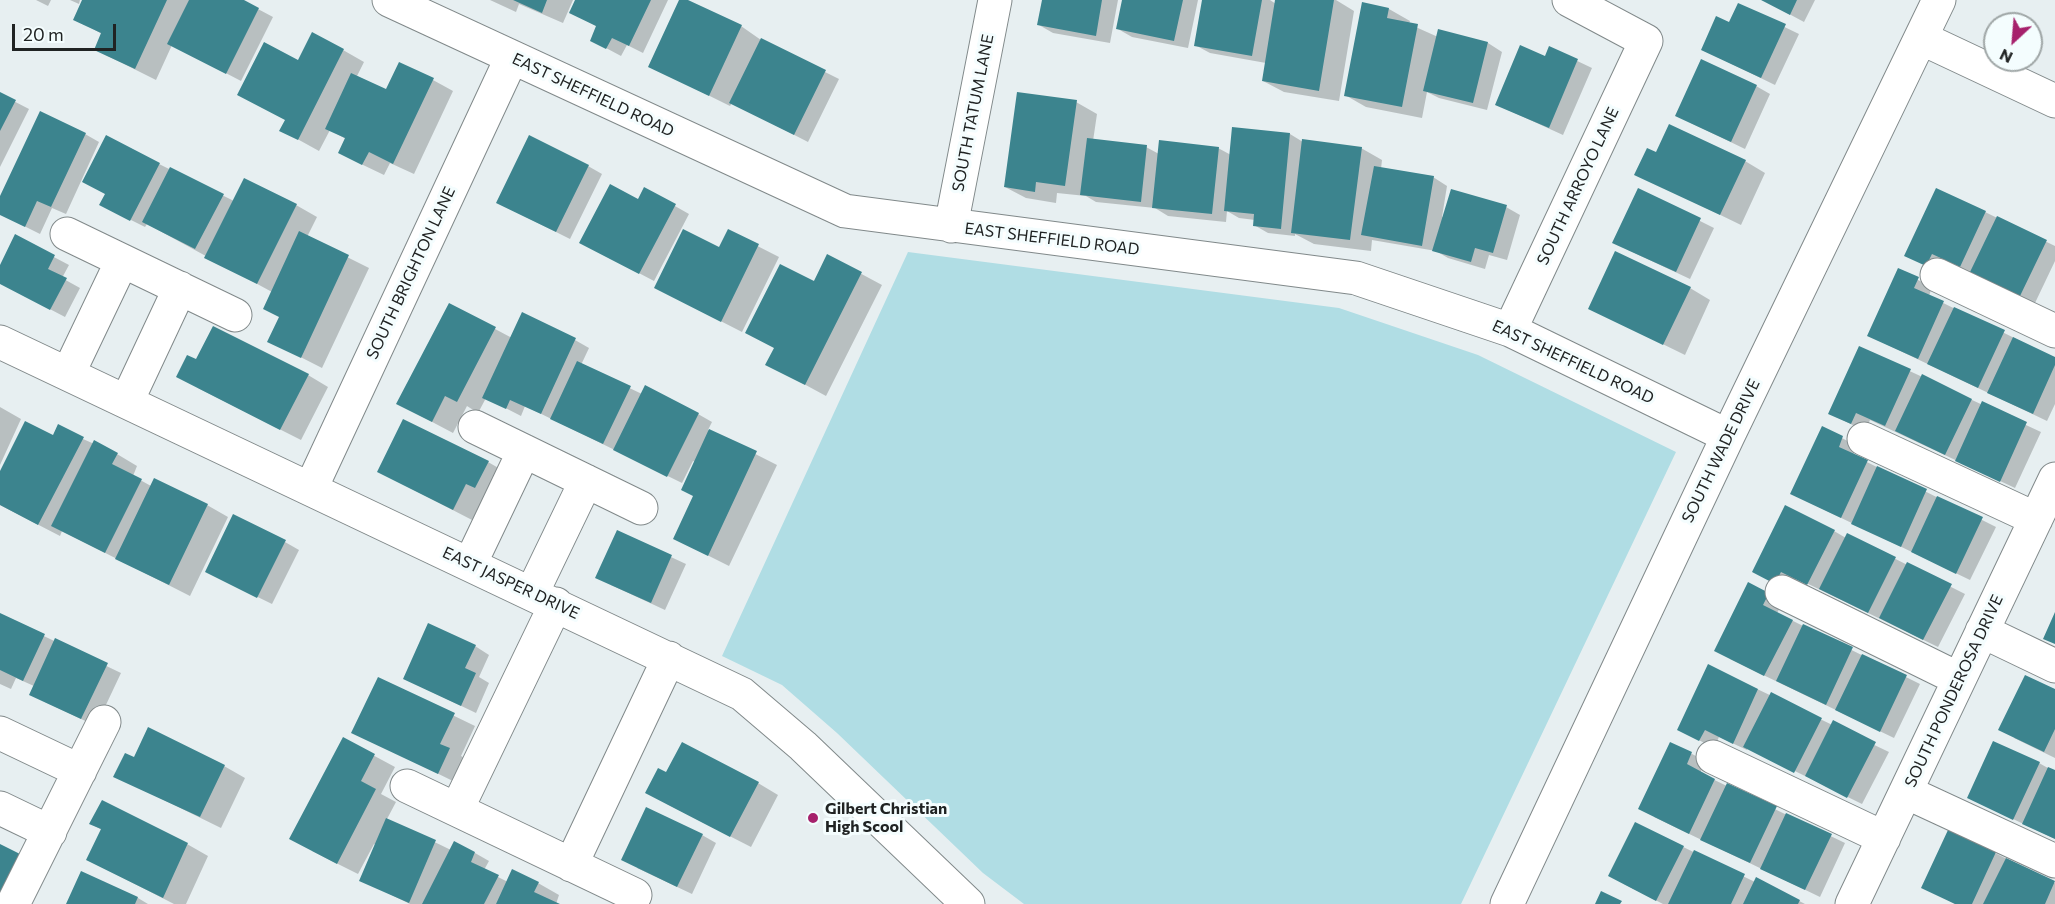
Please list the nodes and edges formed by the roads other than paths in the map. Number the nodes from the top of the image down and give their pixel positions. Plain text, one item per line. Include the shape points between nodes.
1 (389, 0) edge
2 (995, 0) edge
3 (1569, 0) edge
4 (1939, 0) edge
5 (1921, 38) junction
6 (512, 57) junction
7 (2055, 101) edge
8 (951, 226) junction
9 (67, 234) dead end
10 (122, 261) junction
11 (1937, 275) dead end
12 (180, 288) junction
13 (235, 315) dead end
14 (1510, 330) junction
15 (2055, 332) edge
16 (0, 342) edge
17 (69, 374) junction
18 (127, 401) junction
19 (475, 427) dead end
20 (1728, 436) junction
21 (1864, 439) dead end
22 (524, 451) junction
23 (2055, 479) edge
24 (586, 481) junction
25 (311, 488) junction
26 (641, 508) dead end
27 (2036, 519) junction
28 (470, 564) junction
29 (1782, 592) dead end
30 (544, 598) junction
31 (1982, 632) junction
32 (669, 658) junction
33 (2055, 666) edge
34 (1959, 679) junction
35 (104, 722) dead end
36 (0, 733) edge
37 (1713, 757) dead end
38 (80, 771) junction
39 (407, 786) dead end
40 (1906, 792) junction
41 (0, 808) edge
42 (457, 809) junction
43 (50, 832) junction
44 (1884, 838) junction
45 (2055, 861) edge
46 (571, 865) junction
47 (635, 896) dead end
48 (13, 904) edge
49 (968, 904) edge
50 (1507, 904) edge
51 (1852, 904) edge

1 - 6 street, EAST SHEFFIELD ROAD
2 - 8 street, SOUTH TATUM LANE
3 - 14 street, SOUTH ARROYO LANE via 1646,41
4 - 5 street, SOUTH WADE DRIVE
5 - 7 street
5 - 20 street, SOUTH WADE DRIVE
6 - 8 street, EAST SHEFFIELD ROAD via 844,211
6 - 25 street, SOUTH BRIGHTON LANE
8 - 14 street, EAST SHEFFIELD ROAD via 1356,278
9 - 10 street
10 - 12 street
10 - 17 street
11 - 15 street
12 - 13 street
12 - 18 street
14 - 20 street, EAST SHEFFIELD ROAD
16 - 17 street, EAST JASPER DRIVE
17 - 18 street, EAST JASPER DRIVE
18 - 25 street, EAST JASPER DRIVE
19 - 22 street
20 - 50 street, SOUTH WADE DRIVE
21 - 27 street
22 - 24 street
22 - 28 street
23 - 27 street, SOUTH PONDEROSA DRIVE
24 - 26 street
24 - 30 street
25 - 28 street, EAST JASPER DRIVE
27 - 31 street, SOUTH PONDEROSA DRIVE
28 - 30 street, EAST JASPER DRIVE
29 - 34 street
30 - 32 street, EAST JASPER DRIVE
30 - 42 street
31 - 33 street
31 - 34 street, SOUTH PONDEROSA DRIVE
32 - 46 street
32 - 49 street, EAST JASPER DRIVE via 742,694 803,746
34 - 40 street, SOUTH PONDEROSA DRIVE
35 - 38 street
36 - 38 street
37 - 44 street
38 - 43 street
39 - 42 street
40 - 44 street, SOUTH PONDEROSA DRIVE
40 - 45 street
41 - 43 street
42 - 46 street
43 - 48 street
44 - 51 street, SOUTH PONDEROSA DRIVE
46 - 47 street

